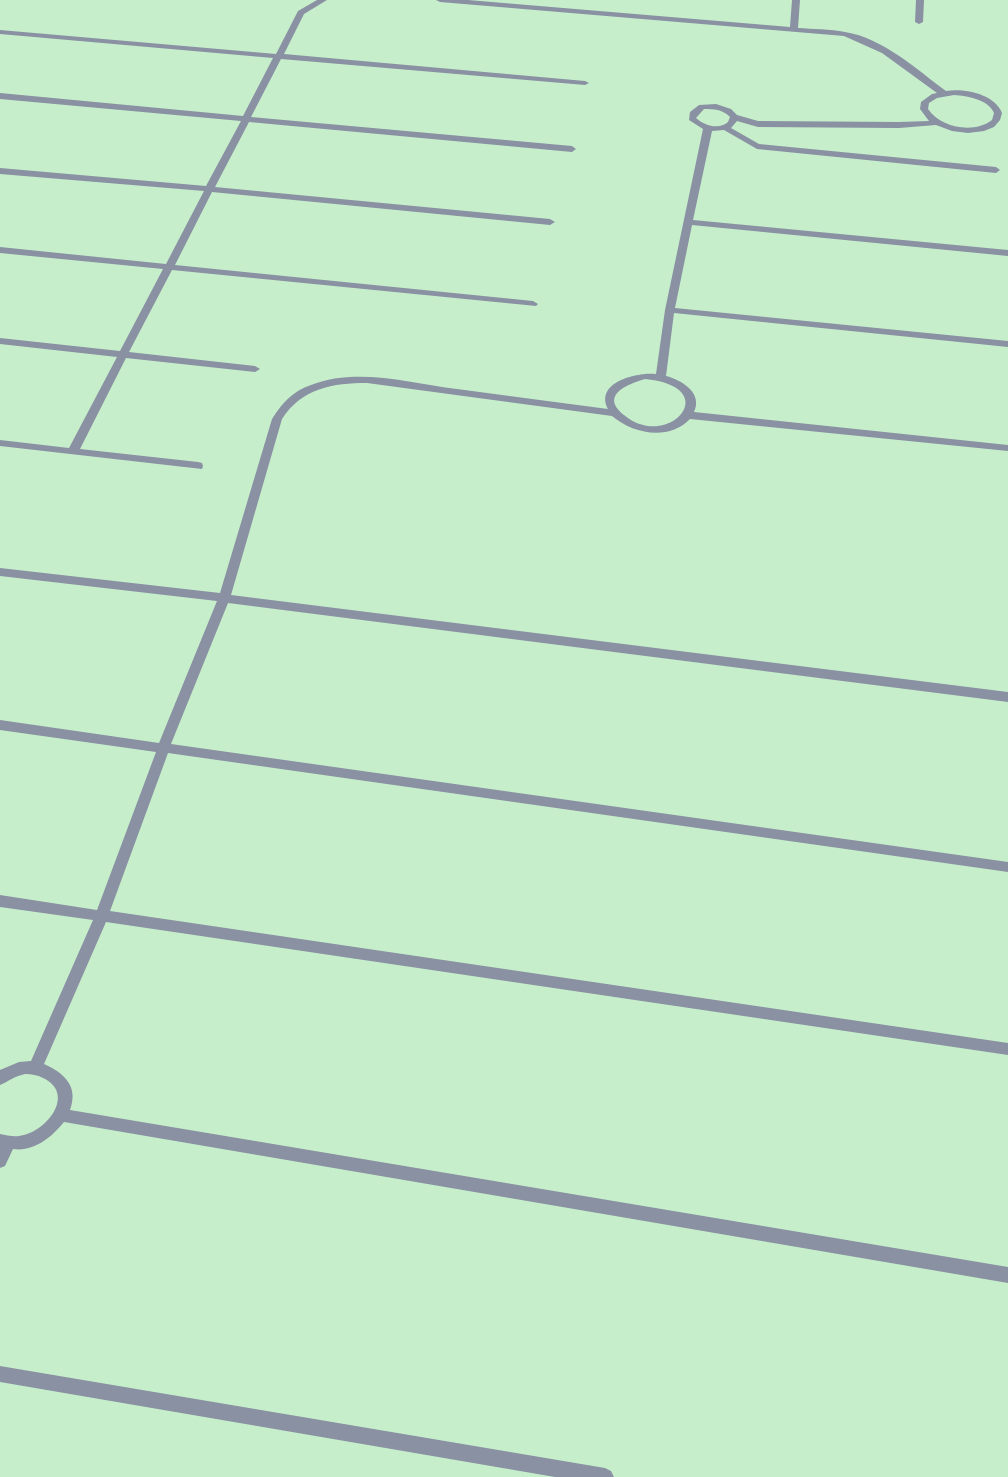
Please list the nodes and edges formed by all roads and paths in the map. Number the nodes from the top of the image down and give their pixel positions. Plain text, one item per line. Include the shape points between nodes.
1 (323, 0) edge
2 (440, 0) edge
3 (796, 0) edge
4 (920, 0) edge
5 (919, 22) dead end
6 (794, 28) junction
7 (0, 32) edge
8 (280, 56) junction
9 (585, 83) dead end
10 (943, 93) junction
11 (0, 96) edge
12 (998, 115) junction
13 (1008, 115) edge
14 (734, 117) junction
15 (246, 119) junction
16 (934, 123) junction
17 (708, 128) junction
18 (724, 128) junction
19 (572, 150) dead end
20 (996, 170) dead end
21 (0, 171) edge
22 (210, 188) junction
23 (550, 222) dead end
24 (690, 222) junction
25 (0, 250) edge
26 (1008, 253) edge
27 (170, 266) junction
28 (532, 304) dead end
29 (670, 310) junction
30 (0, 341) edge
31 (1008, 344) edge
32 (124, 354) junction
33 (255, 370) dead end
34 (661, 378) junction
35 (613, 413) junction
36 (688, 415) junction
37 (0, 443) edge
38 (1008, 448) edge
39 (73, 451) junction
40 (198, 466) dead end
41 (0, 572) edge
42 (224, 598) junction
43 (1008, 696) edge
44 (0, 725) edge
45 (164, 747) junction
46 (1008, 867) edge
47 (0, 901) edge
48 (101, 917) junction
49 (1008, 1049) edge
50 (36, 1068) junction
51 (0, 1078) edge
52 (61, 1115) junction
53 (4, 1142) edge
54 (0, 1160) edge
55 (1008, 1275) edge
56 (0, 1374) edge
57 (605, 1477) edge

1 - 8 street via 301,13
2 - 6 street
3 - 6 street
4 - 5 street
6 - 10 street via 845,34 874,44
7 - 8 street
8 - 9 street
8 - 15 street
10 - 12 street via 979,97 996,108
10 - 16 street via 927,100 924,105 923,111
11 - 15 street
12 - 13 street
12 - 16 street via 996,121 979,129 955,130
14 - 16 street via 758,124 899,126
14 - 17 street via 726,109 702,107 692,114 694,122
14 - 18 street
15 - 19 street
15 - 22 street
17 - 18 street
17 - 24 street
18 - 20 street via 757,146
21 - 22 street
22 - 23 street
22 - 27 street
24 - 26 street
24 - 29 street
25 - 27 street
27 - 28 street
27 - 32 street
29 - 31 street
29 - 34 street
30 - 32 street
32 - 33 street
32 - 39 street
34 - 35 street via 646,376 622,383 610,396
34 - 36 street via 672,380 690,395 693,404
35 - 36 street via 621,420 644,428 659,429 673,426
35 - 42 street via 367,380 349,379 309,388 289,400 277,419
36 - 38 street
37 - 39 street
39 - 40 street
41 - 42 street
42 - 43 street
42 - 45 street
44 - 45 street
45 - 46 street
45 - 48 street
47 - 48 street
48 - 49 street
48 - 50 street
50 - 51 street via 21,1068
50 - 52 street via 57,1077 64,1087 66,1098
52 - 53 street via 48,1132 36,1139 21,1143
52 - 55 street
53 - 54 street
56 - 57 street

